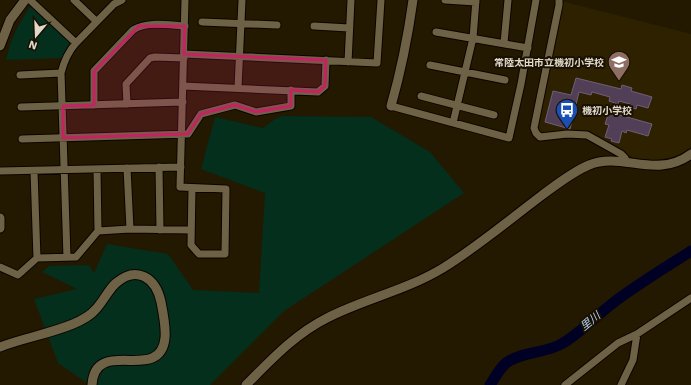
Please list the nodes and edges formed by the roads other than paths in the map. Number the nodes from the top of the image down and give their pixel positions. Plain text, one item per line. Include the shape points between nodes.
1 (25, 0) edge
2 (30, 0) edge
3 (74, 0) edge
4 (122, 0) edge
5 (185, 0) edge
6 (242, 0) edge
7 (351, 0) edge
8 (381, 0) edge
9 (413, 0) edge
10 (445, 0) edge
11 (508, 0) edge
12 (536, 0) edge
13 (559, 0) edge
14 (476, 1) edge
15 (113, 2) edge
16 (96, 21) junction
17 (202, 22) dead end
18 (241, 24) junction
19 (277, 25) dead end
20 (185, 26) junction
21 (314, 26) dead end
22 (349, 28) junction
23 (436, 32) dead end
24 (473, 38) junction
25 (76, 42) junction
26 (504, 43) junction
27 (0, 46) edge
28 (528, 48) junction
29 (184, 56) junction
30 (239, 57) junction
31 (326, 60) junction
32 (348, 62) junction
33 (430, 64) dead end
34 (466, 72) junction
35 (61, 73) junction
36 (20, 75) dead end
37 (505, 80) dead end
38 (183, 86) junction
39 (238, 88) junction
40 (291, 90) junction
41 (421, 96) dead end
42 (183, 102) junction
43 (127, 104) junction
44 (94, 105) junction
45 (457, 105) junction
46 (63, 106) junction
47 (391, 106) joint
48 (22, 107) dead end
49 (494, 115) dead end
50 (453, 123) junction
51 (182, 133) junction
52 (63, 138) junction
53 (22, 139) dead end
54 (691, 154) edge
55 (627, 163) junction
56 (159, 167) junction
57 (181, 167) junction
58 (127, 168) junction
59 (97, 169) junction
60 (65, 170) junction
61 (34, 171) junction
62 (0, 172) edge
63 (192, 188) junction
64 (0, 218) edge
65 (0, 228) edge
66 (130, 229) junction
67 (160, 230) junction
68 (190, 230) junction
69 (98, 231) junction
70 (67, 257) junction
71 (37, 258) junction
72 (0, 267) edge
73 (691, 298) edge
74 (637, 334) junction
75 (0, 347) edge
76 (92, 385) edge
77 (246, 385) edge
78 (565, 385) edge
79 (620, 385) edge

1 - 27 street via 10,20
2 - 25 street
3 - 16 street
4 - 15 street
5 - 20 street
6 - 18 street
7 - 22 street
8 - 32 street via 377,63
9 - 47 street via 410,28
10 - 14 street
11 - 26 street
12 - 28 street
13 - 55 street via 534,128 536,133 543,137 587,135 621,154
14 - 24 street
15 - 16 street
16 - 25 street
17 - 18 street
18 - 19 street
18 - 30 street
20 - 29 street
20 - 44 street via 148,25 133,30 94,71
21 - 22 street
22 - 32 street
23 - 24 street
24 - 26 street
24 - 34 street
25 - 35 street via 64,61
26 - 28 street
28 - 50 street via 509,138
29 - 30 street
29 - 38 street
29 - 43 street via 150,58 126,84
30 - 31 street
30 - 39 street
31 - 32 street
31 - 40 street via 325,86 318,92
33 - 34 street
34 - 37 street
34 - 45 street
35 - 36 street
35 - 46 street
38 - 39 street
38 - 42 street
39 - 40 street
40 - 51 street via 290,106 256,112 235,105 201,114 188,134
41 - 45 street
42 - 43 street
42 - 51 street
43 - 44 street
44 - 46 street
45 - 49 street
45 - 50 street
46 - 48 street
46 - 52 street
47 - 50 street
51 - 52 street
51 - 57 street
52 - 53 street
52 - 60 street
54 - 55 street via 667,165
55 - 77 street via 598,162 583,168 442,269 327,318 306,330
56 - 57 street
56 - 58 street
56 - 67 street
57 - 63 street via 180,187
58 - 59 street
58 - 66 street
59 - 60 street
59 - 69 street
60 - 61 street
60 - 70 street
61 - 62 street
61 - 71 street
63 - 68 street
63 - 68 street via 226,189 226,254 199,254 191,245
64 - 65 street
66 - 67 street
66 - 69 street
67 - 68 street
69 - 70 street via 76,257
70 - 71 street
71 - 72 street via 18,275
73 - 74 street
74 - 78 street via 618,343
74 - 79 street via 633,360
75 - 76 street via 72,325 95,311 115,284 125,276 144,276 158,290 165,338 163,346 150,360 108,361 95,373

